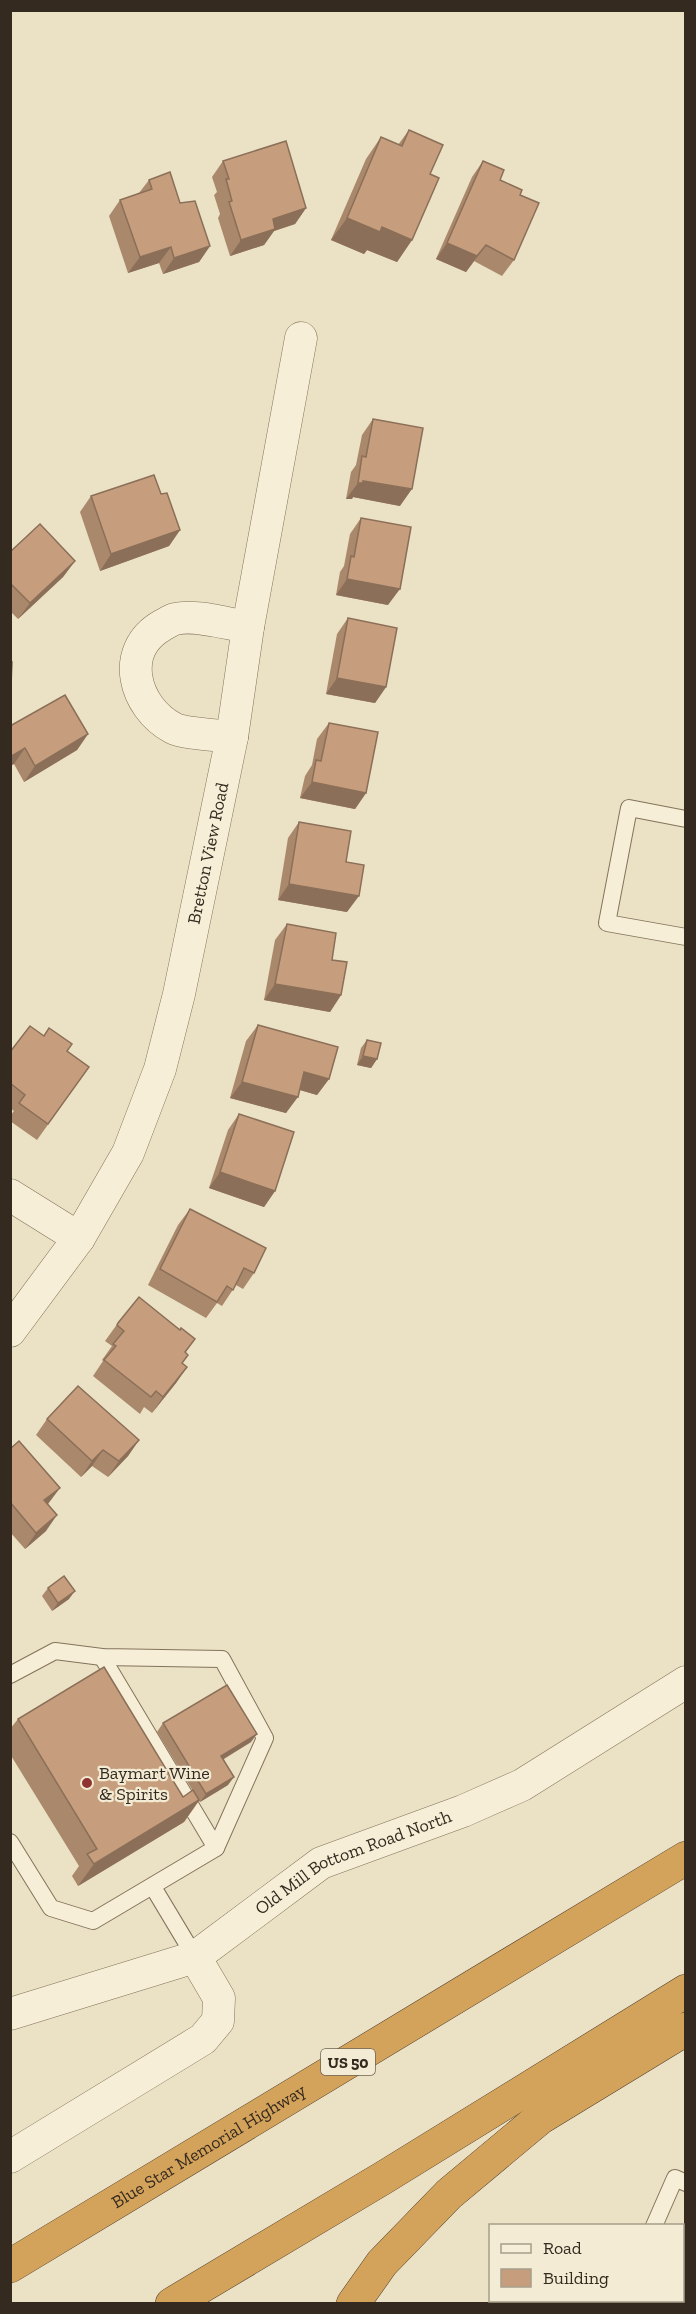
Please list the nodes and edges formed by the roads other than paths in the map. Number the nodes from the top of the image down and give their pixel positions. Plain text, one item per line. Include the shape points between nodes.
1 (302, 338) dead end
2 (248, 627) junction
3 (232, 737) junction
4 (686, 819) edge
5 (686, 938) edge
6 (10, 1195) edge
7 (79, 1238) junction
8 (10, 1331) edge
9 (102, 1657) junction
10 (10, 1675) edge
11 (686, 1682) edge
12 (10, 1842) edge
13 (216, 1848) junction
14 (686, 1858) edge
15 (153, 1887) junction
16 (195, 1957) junction
17 (686, 1991) edge
18 (10, 2014) edge
19 (686, 2029) edge
20 (10, 2157) edge
21 (686, 2183) edge
22 (655, 2224) edge
23 (10, 2266) edge
24 (172, 2304) edge
25 (353, 2304) edge

1 - 2 street, Bretton View Road
2 - 3 street, Bretton View Road
2 - 3 street via 174,619 151,632 140,649 135,672 152,713 175,730
3 - 7 street, Bretton View Road via 160,1069 128,1153
4 - 5 lane via 628,808 607,923
6 - 7 street
7 - 8 street, Bretton View Road
9 - 10 lane via 55,1651
9 - 13 lane
9 - 13 lane via 222,1659 265,1738
11 - 16 street, Old Mill Bottom Road North via 522,1785 321,1863
12 - 15 lane via 51,1908 82,1918 93,1921
13 - 15 lane
14 - 23 highway, Blue Star Memorial Highway / US 50
15 - 16 lane
16 - 18 street, Old Mill Bottom Road North
16 - 20 street via 219,1998 218,2021 203,2039
17 - 24 highway
19 - 25 highway via 540,2118 449,2194 382,2263
21 - 22 lane via 675,2178

